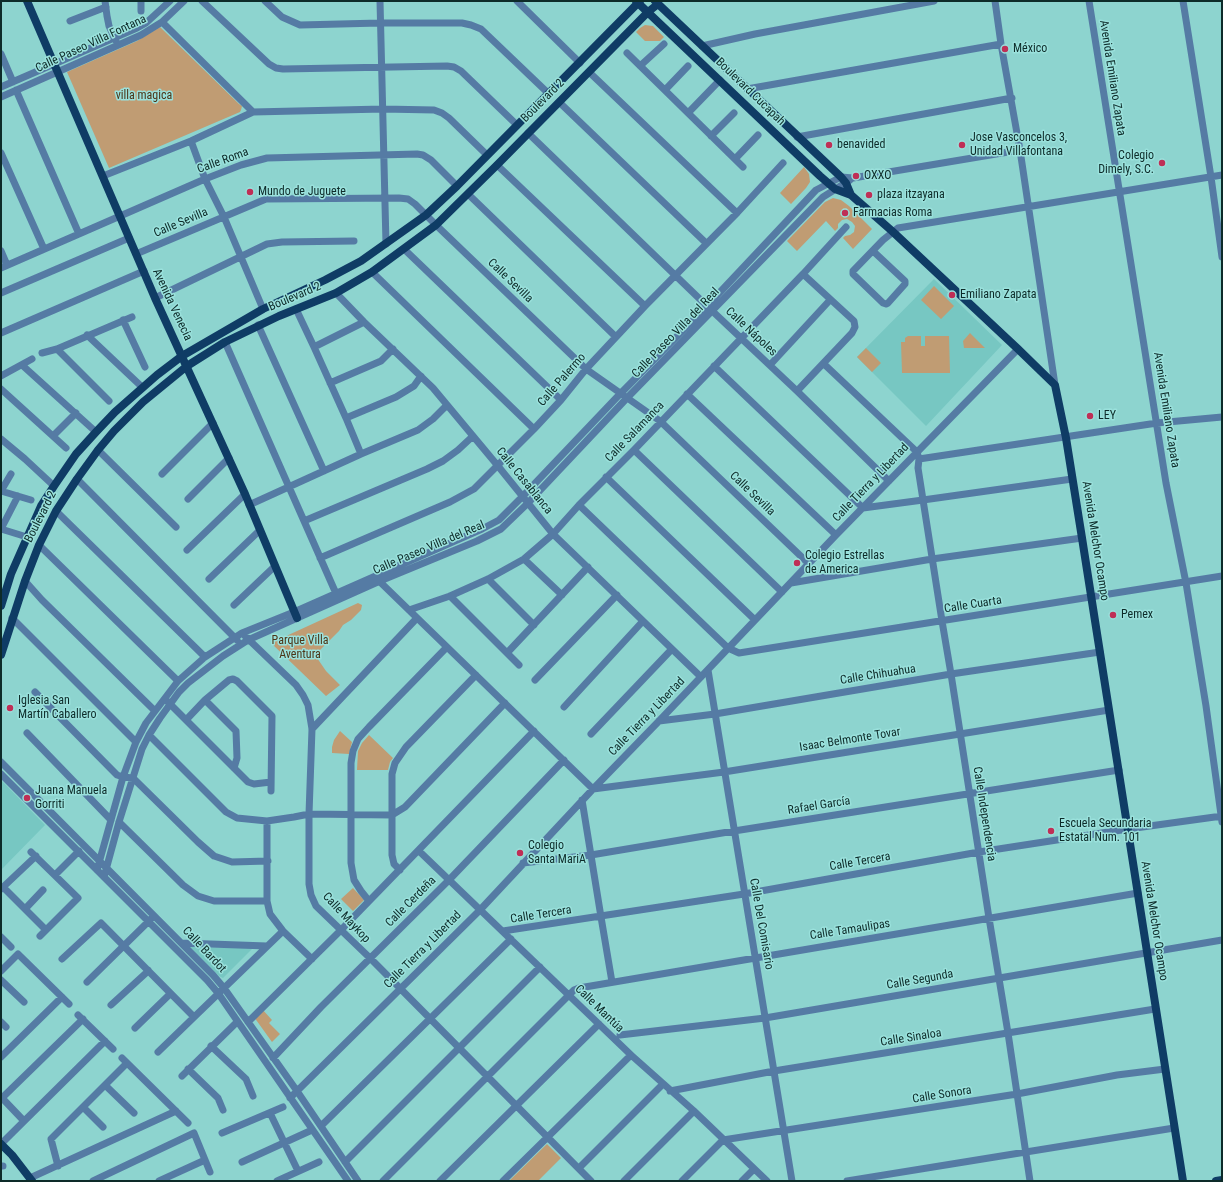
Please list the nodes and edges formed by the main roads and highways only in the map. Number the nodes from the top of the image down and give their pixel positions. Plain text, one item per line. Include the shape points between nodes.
1 (27, 1) edge
2 (638, 2) edge
3 (657, 2) edge
4 (648, 12) junction
5 (851, 195) junction
6 (182, 356) junction
7 (187, 366) junction
8 (1055, 385) joint
9 (1, 606) edge
10 (295, 615) road end
11 (1, 655) edge
12 (1, 1144) edge
13 (31, 1180) edge
14 (1222, 1180) edge
15 (1183, 1181) edge
16 (1216, 1181) edge

1 - 6 main road, Avenida Venecia
2 - 4 main road, Boulevard Cucapah
2 - 6 main road, Boulevard 2 via 426,215 349,268 263,309
3 - 4 main road, Boulevard 2
3 - 5 main road, Boulevard Cucapah via 797,137 847,179
4 - 5 main road, Boulevard Cucapah via 828,183 835,189
4 - 7 main road, Boulevard 2 via 436,225 372,272 336,293 225,342
5 - 8 main road, Boulevard Cucapah
6 - 7 main road, Avenida Venecia
6 - 9 main road, Boulevard 2 via 142,387 76,454 41,506 11,574
7 - 10 main road, Avenida Venecia via 245,494
7 - 11 main road, Boulevard 2 via 143,402 114,431 76,479 39,545
8 - 15 main road, Avenida Melchor Ocampo via 1092,597
12 - 13 main road
14 - 16 main road

